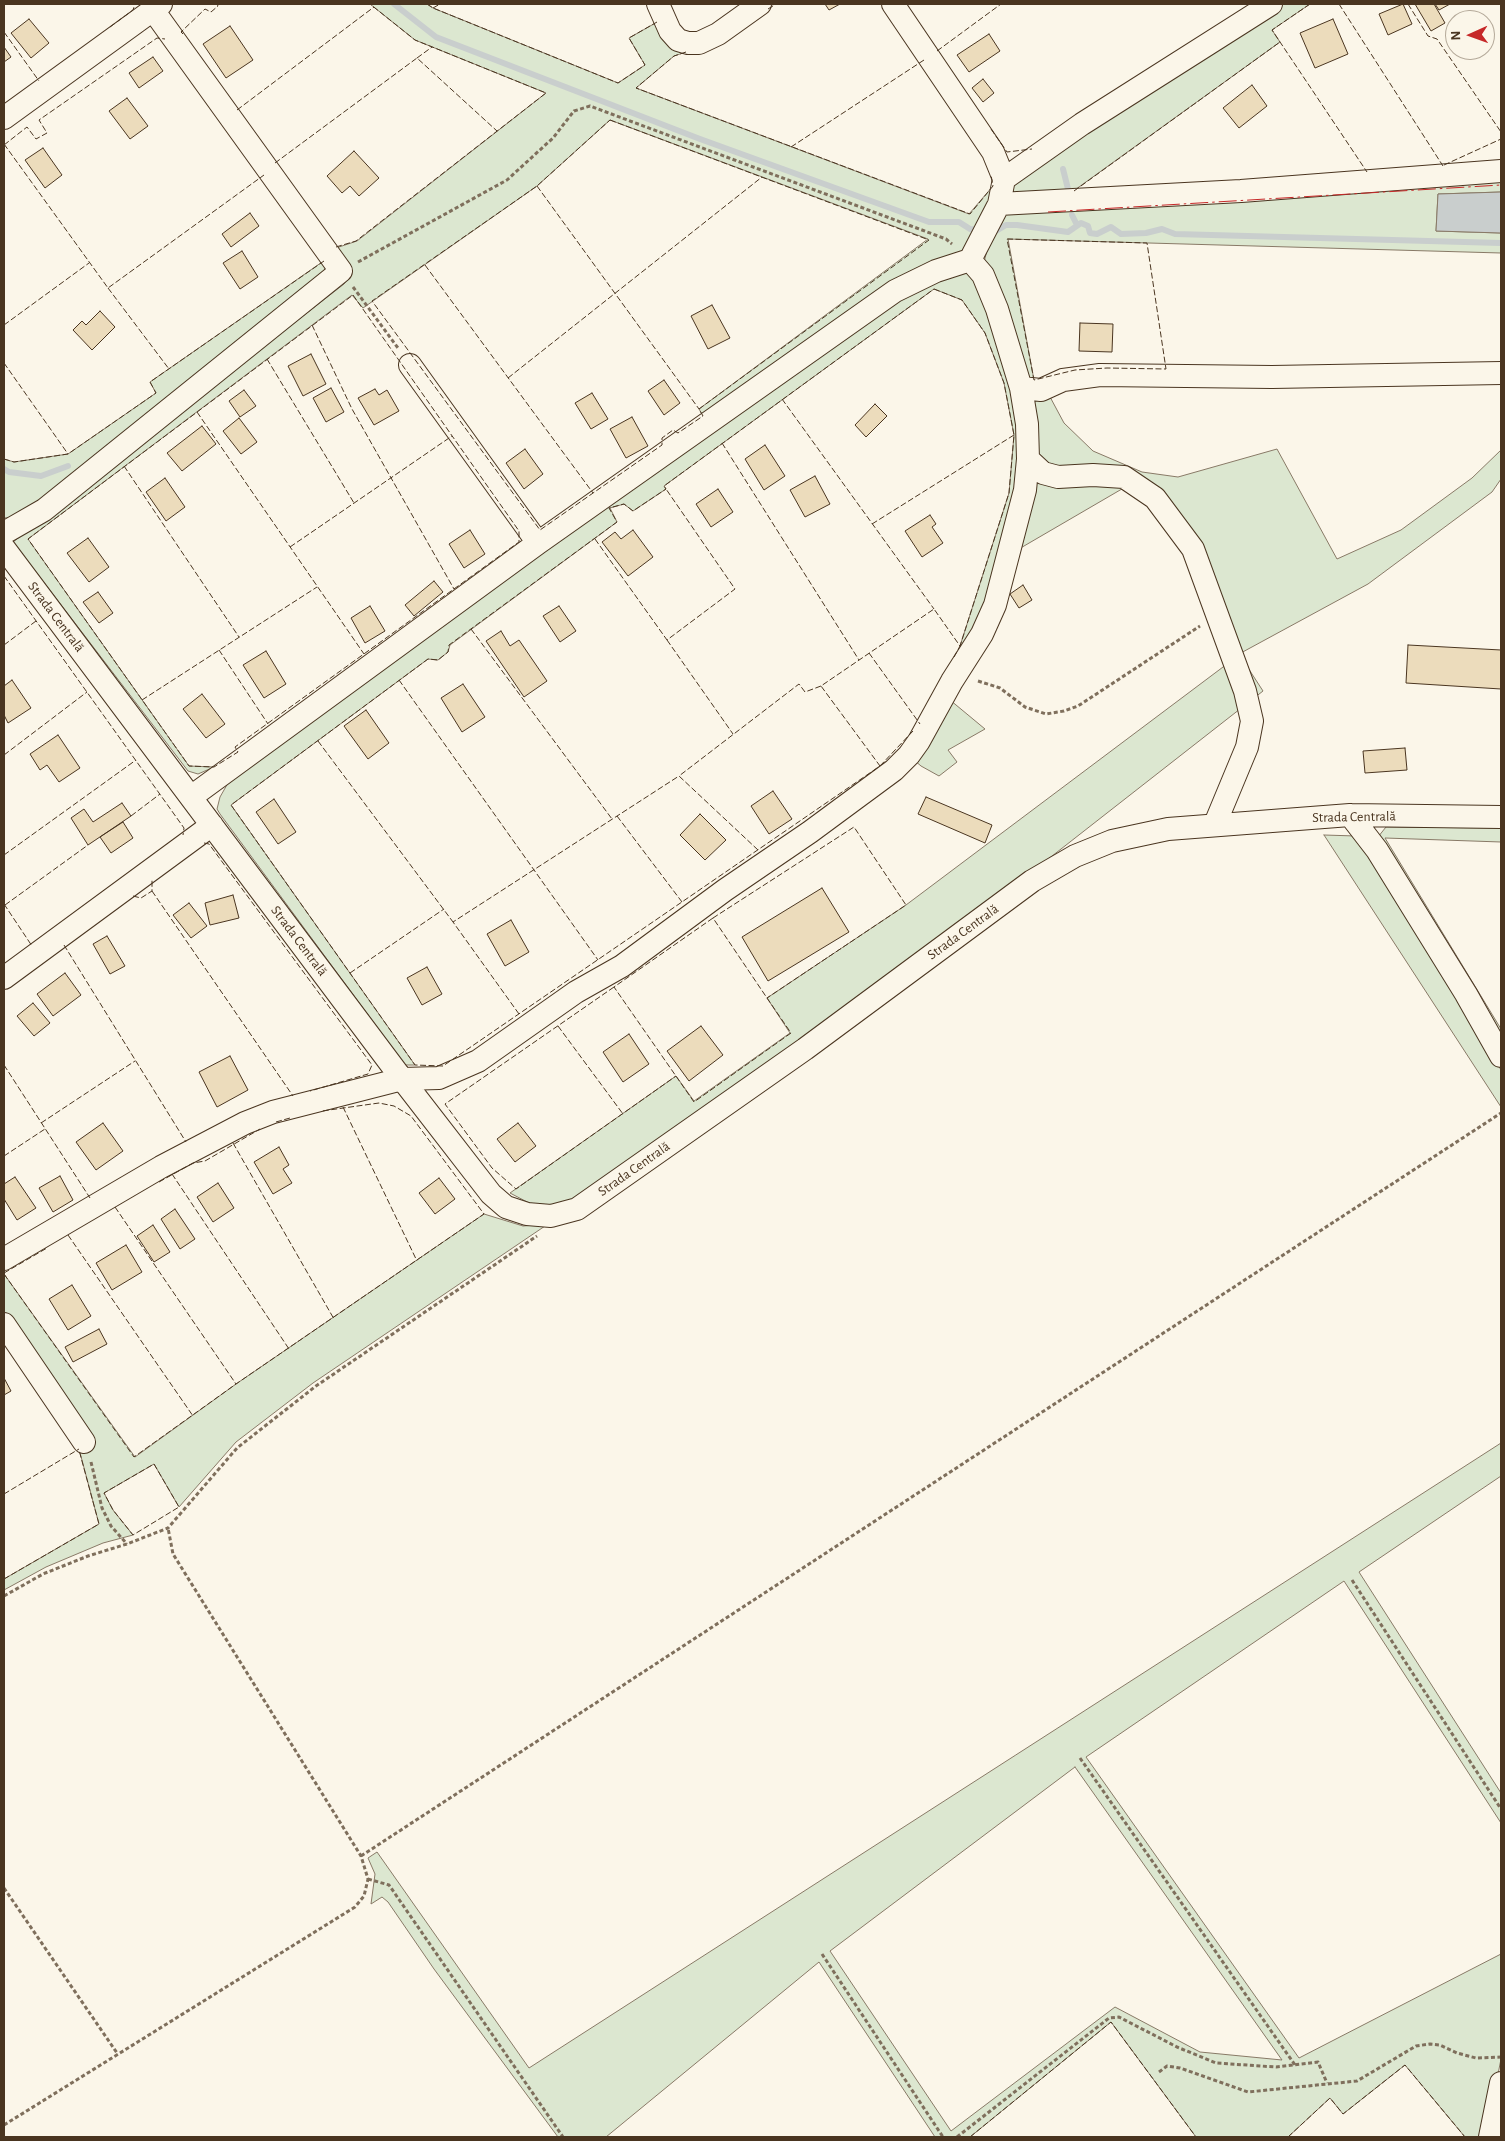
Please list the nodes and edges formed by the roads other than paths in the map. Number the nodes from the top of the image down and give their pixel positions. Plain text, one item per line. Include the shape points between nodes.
1 (658, 4) edge
2 (760, 4) edge
3 (893, 4) edge
4 (1271, 4) edge
5 (155, 6) edge
6 (4, 118) edge
7 (1496, 167) edge
8 (1004, 179) junction
9 (995, 211) junction
10 (975, 252) junction
11 (410, 365) road end
12 (1501, 373) edge
13 (1021, 388) junction
14 (1028, 459) junction
15 (4, 533) edge
16 (538, 543) junction
17 (4, 548) edge
18 (191, 797) junction
19 (1350, 815) junction
20 (1501, 817) edge
21 (1215, 824) junction
22 (212, 826) junction
23 (4, 978) edge
24 (1501, 1056) edge
25 (402, 1079) junction
26 (4, 1258) edge
27 (4, 1324) edge
28 (84, 1442) road end
29 (1501, 2084) edge
30 (1490, 2137) edge

1 - 2 street via 670,31 678,40 688,43 699,43 718,34
3 - 8 street via 993,152
4 - 8 street via 1082,124
5 - 6 street
5 - 15 street via 341,270 44,510
7 - 9 street via 1241,192
8 - 9 street
9 - 10 street
10 - 13 street via 997,309
10 - 16 street via 895,291
11 - 16 street
12 - 13 street via 1272,377 1100,374 1063,380 1041,390
13 - 14 street
14 - 21 street via 1043,473 1058,477 1124,477 1155,498 1194,549 1252,722 1247,747
14 - 25 street via 1025,490 996,605 919,741 894,770 622,966 576,992 478,1061 439,1078
16 - 18 street
17 - 18 street, Strada Centrală
18 - 22 street, Strada Centrală
19 - 20 street, Strada Centrală
19 - 21 street, Strada Centrală
19 - 24 street via 1377,850
21 - 25 street, Strada Centrală via 1168,828 1112,842 1075,856 1032,881 797,1054 577,1209 551,1216 527,1214 506,1207 492,1194
22 - 23 street
22 - 25 street, Strada Centrală
25 - 26 street via 273,1112 245,1123 160,1167
27 - 28 street
29 - 30 street

